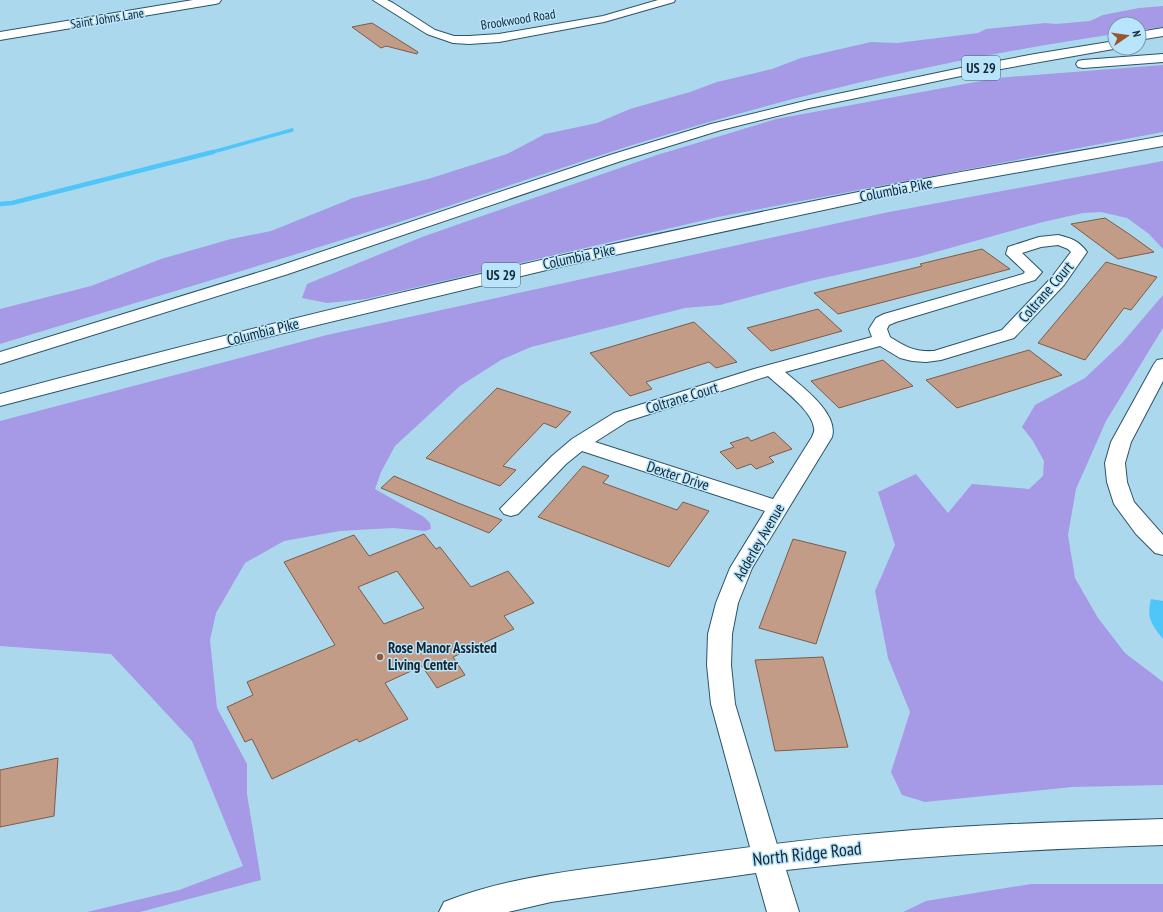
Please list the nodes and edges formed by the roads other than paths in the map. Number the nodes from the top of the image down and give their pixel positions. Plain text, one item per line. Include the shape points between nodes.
1 (215, 0) edge
2 (378, 0) edge
3 (670, 0) edge
4 (1163, 32) edge
5 (1147, 35) edge
6 (0, 36) edge
7 (1163, 39) edge
8 (1107, 40) edge
9 (1147, 41) edge
10 (1107, 46) edge
11 (1163, 58) edge
12 (848, 95) junction
13 (784, 109) junction
14 (1163, 142) edge
15 (1034, 272) junction
16 (1058, 281) junction
17 (882, 340) junction
18 (0, 358) edge
19 (1163, 364) edge
20 (772, 370) junction
21 (0, 400) edge
22 (579, 443) junction
23 (778, 508) junction
24 (511, 510) dead end
25 (1163, 548) edge
26 (1163, 832) edge
27 (766, 858) junction
28 (455, 912) edge
29 (783, 912) edge

1 - 6 main road, Saint Johns Lane
2 - 3 street, Brookwood Road via 431,32 468,40 499,38 604,19
4 - 5 main road
7 - 9 main road
8 - 13 main road via 934,71
10 - 12 main road, US 29 via 988,66
11 - 12 main road via 1008,72
12 - 13 main road, US 29
13 - 18 main road, US 29 via 655,146 242,284
14 - 21 main road, Columbia Pike / US 29 via 899,189 735,223 265,331
15 - 16 street
15 - 16 street, Coltrane Court via 1018,259 1014,250 1048,241 1062,241 1079,252
15 - 17 street, Coltrane Court via 1029,278 1020,281 890,318 882,322 878,330
16 - 17 street, Coltrane Court via 1019,324 1008,334 997,338 924,357 900,352
17 - 20 street, Coltrane Court
19 - 25 street via 1121,442 1115,463 1117,482 1124,504
20 - 22 street, Coltrane Court via 621,417
20 - 23 street, Adderley Avenue via 814,410 822,420 824,428 822,437
22 - 23 street, Dexter Drive
22 - 24 street, Coltrane Court
23 - 27 street, Adderley Avenue via 741,568 727,603 720,634 719,665 724,704
26 - 27 main road, North Ridge Road via 903,844
27 - 28 main road, North Ridge Road via 551,888 470,906
27 - 29 main road

